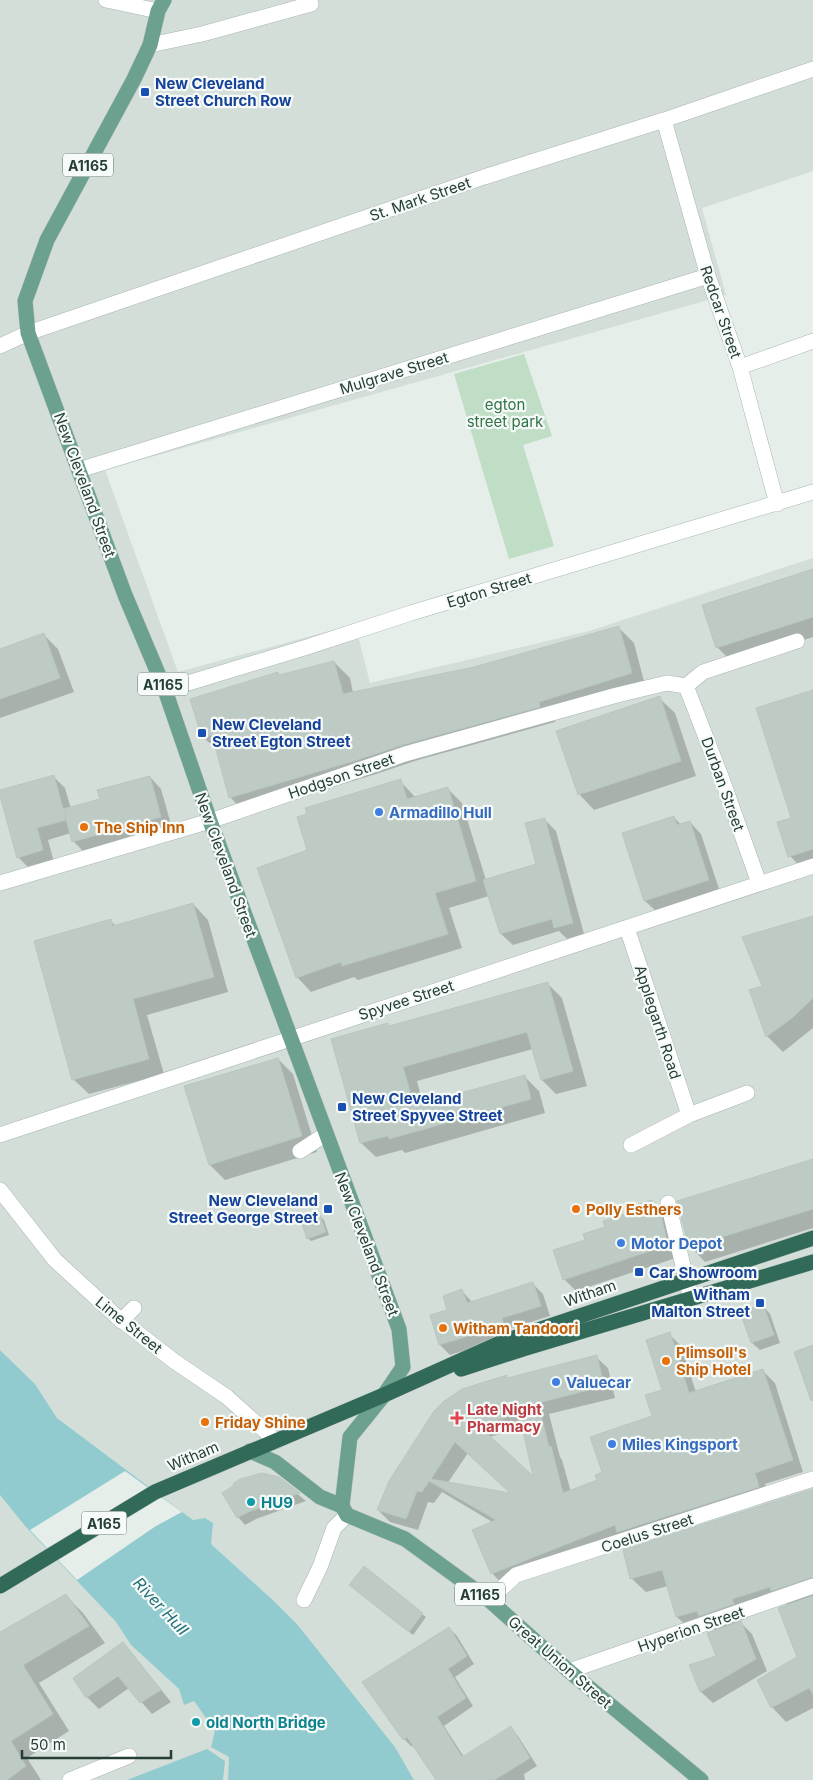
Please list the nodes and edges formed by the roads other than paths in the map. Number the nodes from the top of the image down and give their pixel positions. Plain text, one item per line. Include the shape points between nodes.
1 (106, 0) edge
2 (311, 4) dead end
3 (161, 5) edge
4 (150, 45) junction
5 (813, 69) edge
6 (664, 120) junction
7 (708, 276) junction
8 (28, 333) junction
9 (813, 341) edge
10 (0, 346) edge
11 (740, 367) junction
12 (79, 470) junction
13 (813, 492) edge
14 (777, 504) junction
15 (797, 641) dead end
16 (686, 686) junction
17 (165, 690) junction
18 (210, 821) junction
19 (813, 866) edge
20 (0, 882) edge
21 (758, 883) junction
22 (627, 928) junction
23 (290, 1038) junction
24 (748, 1093) dead end
25 (689, 1115) junction
26 (326, 1134) junction
27 (0, 1135) edge
28 (631, 1145) dead end
29 (300, 1151) dead end
30 (0, 1190) edge
31 (668, 1204) dead end
32 (813, 1238) edge
33 (813, 1262) edge
34 (686, 1279) junction
35 (691, 1299) junction
36 (134, 1308) dead end
37 (121, 1321) junction
38 (384, 1395) junction
39 (276, 1441) junction
40 (250, 1451) junction
41 (813, 1479) edge
42 (345, 1511) junction
43 (0, 1586) edge
44 (813, 1586) edge
45 (304, 1600) dead end
46 (489, 1600) junction
47 (569, 1671) junction
48 (129, 1756) dead end
49 (70, 1780) edge
50 (702, 1780) edge

1 - 3 street
2 - 4 street
3 - 4 main road, A1165
4 - 8 main road, A1165 via 47,240 25,301
5 - 6 street, St. Mark Street
6 - 7 street, Redcar Street
6 - 8 street, St. Mark Street via 484,176
7 - 11 street, Redcar Street
7 - 12 street, Mulgrave Street
8 - 10 street, St. Mark Street
8 - 12 main road, New Cleveland Street / A1165
9 - 11 street
11 - 14 street, Redcar Street
12 - 17 main road, New Cleveland Street / A1165 via 125,595
13 - 14 street, Egton Street
14 - 17 street, Egton Street
15 - 16 street via 703,672
16 - 18 street, Hodgson Street via 667,683 618,694 424,749
16 - 21 street, Durban Street
17 - 18 main road, New Cleveland Street / A1165
18 - 20 street, Hodgson Street
18 - 23 main road, New Cleveland Street / A1165
19 - 21 street, Spyvee Street
21 - 22 street, Spyvee Street
22 - 23 street, Spyvee Street
22 - 25 street, Applegarth Road
23 - 26 main road, New Cleveland Street / A1165
23 - 27 street, Spyvee Street
24 - 25 street
25 - 28 street
26 - 29 street
26 - 38 main road, New Cleveland Street / A1165 via 399,1329 403,1367
30 - 37 street, Lime Street via 56,1260
31 - 34 street
32 - 34 highway, Witham / A165
33 - 35 highway, Witham / A165
34 - 35 street
34 - 38 highway, Witham / A165 via 502,1342
35 - 38 highway, Witham / A165
36 - 37 street
37 - 39 street, Lime Street via 227,1397
38 - 39 highway, Witham / A165
38 - 42 main road, A1165 via 350,1437
39 - 40 highway, Witham / A165
40 - 42 main road, A1165 via 275,1462 320,1497
40 - 43 highway, Witham / A165 via 155,1492
41 - 46 street, Coelus Street via 516,1575
42 - 45 street via 334,1528
42 - 46 main road, Great Union Street / A1165 via 405,1539
44 - 47 street, Hyperion Street
46 - 47 main road, Great Union Street / A1165
47 - 50 main road, Great Union Street / A1165
48 - 49 street

